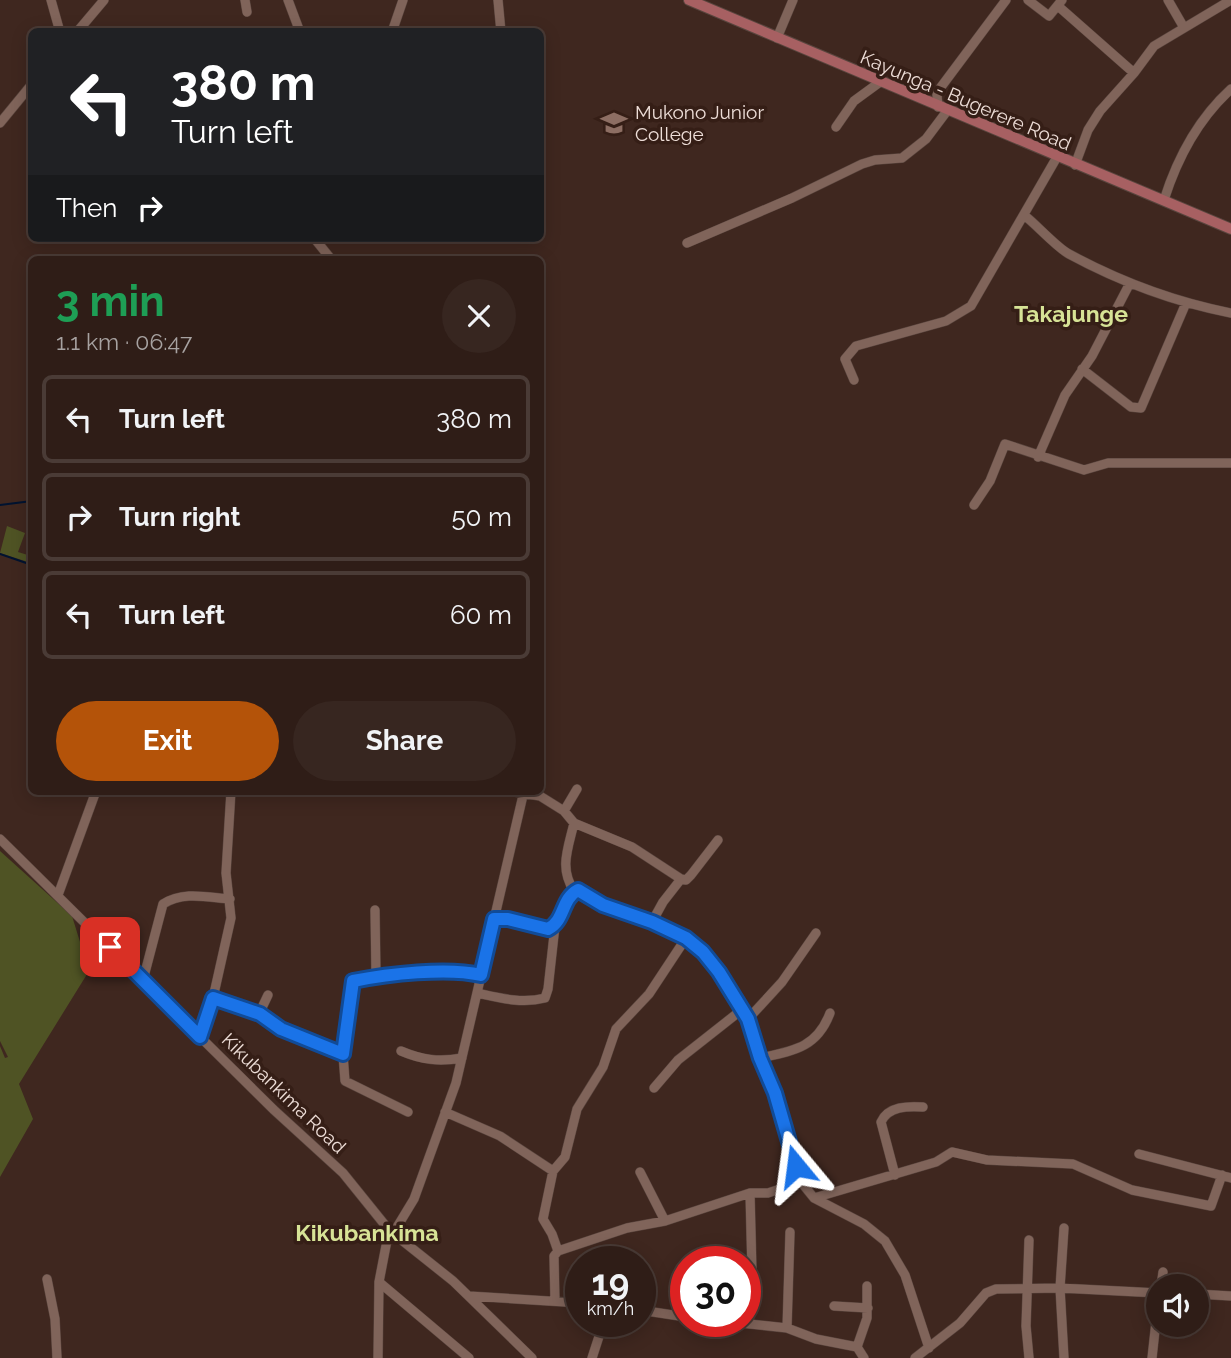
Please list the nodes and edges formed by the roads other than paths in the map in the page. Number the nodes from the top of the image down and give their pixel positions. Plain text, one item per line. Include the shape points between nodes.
1 (51, 0) edge
2 (104, 0) edge
3 (246, 0) edge
4 (288, 0) edge
5 (403, 0) edge
6 (498, 0) edge
7 (689, 0) edge
8 (793, 0) edge
9 (1006, 0) edge
10 (1028, 0) edge
11 (1168, 0) edge
12 (1231, 0) edge
13 (1060, 3) edge
14 (247, 12) dead end
15 (1183, 26) junction
16 (59, 28) edge
17 (81, 28) edge
18 (298, 28) edge
19 (393, 28) edge
20 (502, 28) edge
21 (777, 38) junction
22 (1134, 73) junction
23 (880, 82) junction
24 (28, 89) edge
25 (1231, 89) edge
26 (943, 109) junction
27 (0, 123) edge
28 (836, 127) dead end
29 (1057, 157) junction
30 (1075, 165) junction
31 (1164, 200) junction
32 (1024, 215) junction
33 (1231, 229) edge
34 (317, 242) edge
35 (687, 243) dead end
36 (329, 256) edge
37 (1130, 283) junction
38 (1186, 303) junction
39 (1231, 313) edge
40 (1082, 369) junction
41 (854, 380) dead end
42 (1038, 457) junction
43 (1231, 463) edge
44 (974, 505) dead end
45 (577, 789) dead end
46 (95, 795) edge
47 (231, 795) edge
48 (523, 795) edge
49 (536, 795) edge
50 (565, 811) junction
51 (574, 823) junction
52 (0, 839) edge
53 (718, 840) dead end
54 (681, 879) junction
55 (574, 891) junction
56 (58, 895) junction
57 (230, 899) junction
58 (375, 910) dead end
59 (494, 919) junction
60 (652, 922) junction
61 (555, 926) junction
62 (816, 933) dead end
63 (686, 938) junction
64 (481, 975) junction
65 (376, 976) junction
66 (143, 980) junction
67 (477, 993) junction
68 (268, 995) dead end
69 (213, 998) junction
70 (744, 1008) junction
71 (830, 1013) dead end
72 (259, 1014) junction
73 (748, 1019) junction
74 (200, 1037) junction
75 (401, 1051) dead end
76 (343, 1054) junction
77 (462, 1058) junction
78 (760, 1058) junction
79 (654, 1088) dead end
80 (923, 1107) dead end
81 (408, 1112) dead end
82 (445, 1112) junction
83 (1139, 1154) dead end
84 (553, 1171) junction
85 (640, 1172) dead end
86 (895, 1175) junction
87 (1226, 1177) edge
88 (801, 1182) junction
89 (750, 1194) junction
90 (814, 1198) junction
91 (665, 1221) junction
92 (1064, 1228) dead end
93 (392, 1231) junction
94 (790, 1232) dead end
95 (1029, 1240) dead end
96 (751, 1246) edge
97 (558, 1251) junction
98 (47, 1279) dead end
99 (379, 1282) junction
100 (867, 1286) dead end
101 (1027, 1288) junction
102 (1060, 1288) junction
103 (1146, 1292) edge
104 (1209, 1295) edge
105 (469, 1296) junction
106 (1231, 1296) edge
107 (555, 1301) junction
108 (565, 1302) edge
109 (834, 1306) dead end
110 (868, 1308) junction
111 (761, 1325) edge
112 (787, 1328) junction
113 (599, 1337) edge
114 (1154, 1337) edge
115 (857, 1347) junction
116 (929, 1348) junction
117 (57, 1358) edge
118 (378, 1358) edge
119 (469, 1358) edge
120 (532, 1358) edge
121 (592, 1358) edge
122 (864, 1358) edge
123 (915, 1358) edge
124 (1029, 1358) edge
125 (1064, 1358) edge
126 (1152, 1358) edge

1 - 16 street
2 - 17 street
3 - 14 street
4 - 18 street
5 - 19 street
6 - 20 street
7 - 21 main road, Kayunga - Bugerere Road
8 - 21 street
9 - 26 street via 937,94
10 - 13 street via 1049,16
11 - 15 street
12 - 15 street
13 - 22 street
15 - 22 street via 1154,46
21 - 23 main road, Kayunga - Bugerere Road
22 - 30 street via 1093,122
23 - 26 main road, Kayunga - Bugerere Road
23 - 28 street via 854,101
24 - 27 street
25 - 31 street via 1195,132
26 - 29 main road, Kayunga - Bugerere Road
26 - 35 street via 926,139 902,158 862,164
29 - 30 main road, Kayunga - Bugerere Road
29 - 32 street
30 - 31 main road, Kayunga - Bugerere Road
31 - 33 main road, Kayunga - Bugerere Road
32 - 37 street via 1069,254
32 - 41 street via 971,306 946,321 856,346 845,359
34 - 36 street
37 - 38 street
37 - 40 street
38 - 39 street
38 - 40 street via 1141,408 1130,407
40 - 42 street via 1065,395
42 - 43 street via 1084,470 1108,463
42 - 44 street via 1005,444
45 - 50 street
46 - 56 street
47 - 57 street via 226,873
48 - 59 street
49 - 50 street
50 - 51 street
51 - 54 street via 632,847
51 - 55 street via 565,867 565,878
52 - 56 street, Kikubankima Road
53 - 54 street via 691,875
54 - 60 street
55 - 60 street
55 - 61 street
56 - 66 street, Kikubankima Road
57 - 66 street via 188,896 163,904
57 - 69 street via 231,918
58 - 65 street
59 - 61 street via 542,929
59 - 64 street
60 - 63 street
61 - 67 street via 545,998 513,1000
62 - 73 street via 782,982
63 - 70 street via 703,952
63 - 84 street via 649,994 616,1030 603,1068 577,1109 565,1157
64 - 65 street via 460,970
64 - 67 street
65 - 76 street via 353,981
66 - 74 street, Kikubankima Road
67 - 77 street
68 - 72 street
69 - 72 street
69 - 74 street
70 - 73 street
70 - 79 street via 678,1059
71 - 78 street via 823,1032 796,1050
72 - 76 street via 281,1029
73 - 78 street
74 - 93 street, Kikubankima Road via 343,1173
75 - 77 street via 419,1059
76 - 81 street via 345,1081
77 - 82 street
78 - 88 street
80 - 86 street via 895,1109 883,1116
82 - 84 street via 500,1136
82 - 93 street via 415,1199
83 - 87 street
84 - 97 street via 543,1219
85 - 91 street
86 - 87 street via 952,1152 987,1160 1073,1164 1132,1190 1211,1206
86 - 90 street
88 - 89 street
88 - 90 street
89 - 91 street
89 - 96 street
90 - 116 street via 864,1224 885,1241 905,1275
91 - 97 street via 627,1228
92 - 102 street
93 - 99 street
93 - 105 street, Kikubankima Road
94 - 112 street
95 - 101 street
97 - 107 street via 554,1255
98 - 117 street
99 - 118 street
99 - 119 street
100 - 110 street
101 - 102 street
101 - 116 street via 986,1293 960,1323
101 - 124 street
102 - 103 street
102 - 125 street
104 - 106 street
105 - 107 street
105 - 120 street, Kikubankima Road
107 - 108 street
109 - 110 street
110 - 115 street
111 - 112 street
112 - 115 street
113 - 121 street
114 - 126 street
115 - 122 street
116 - 123 street

